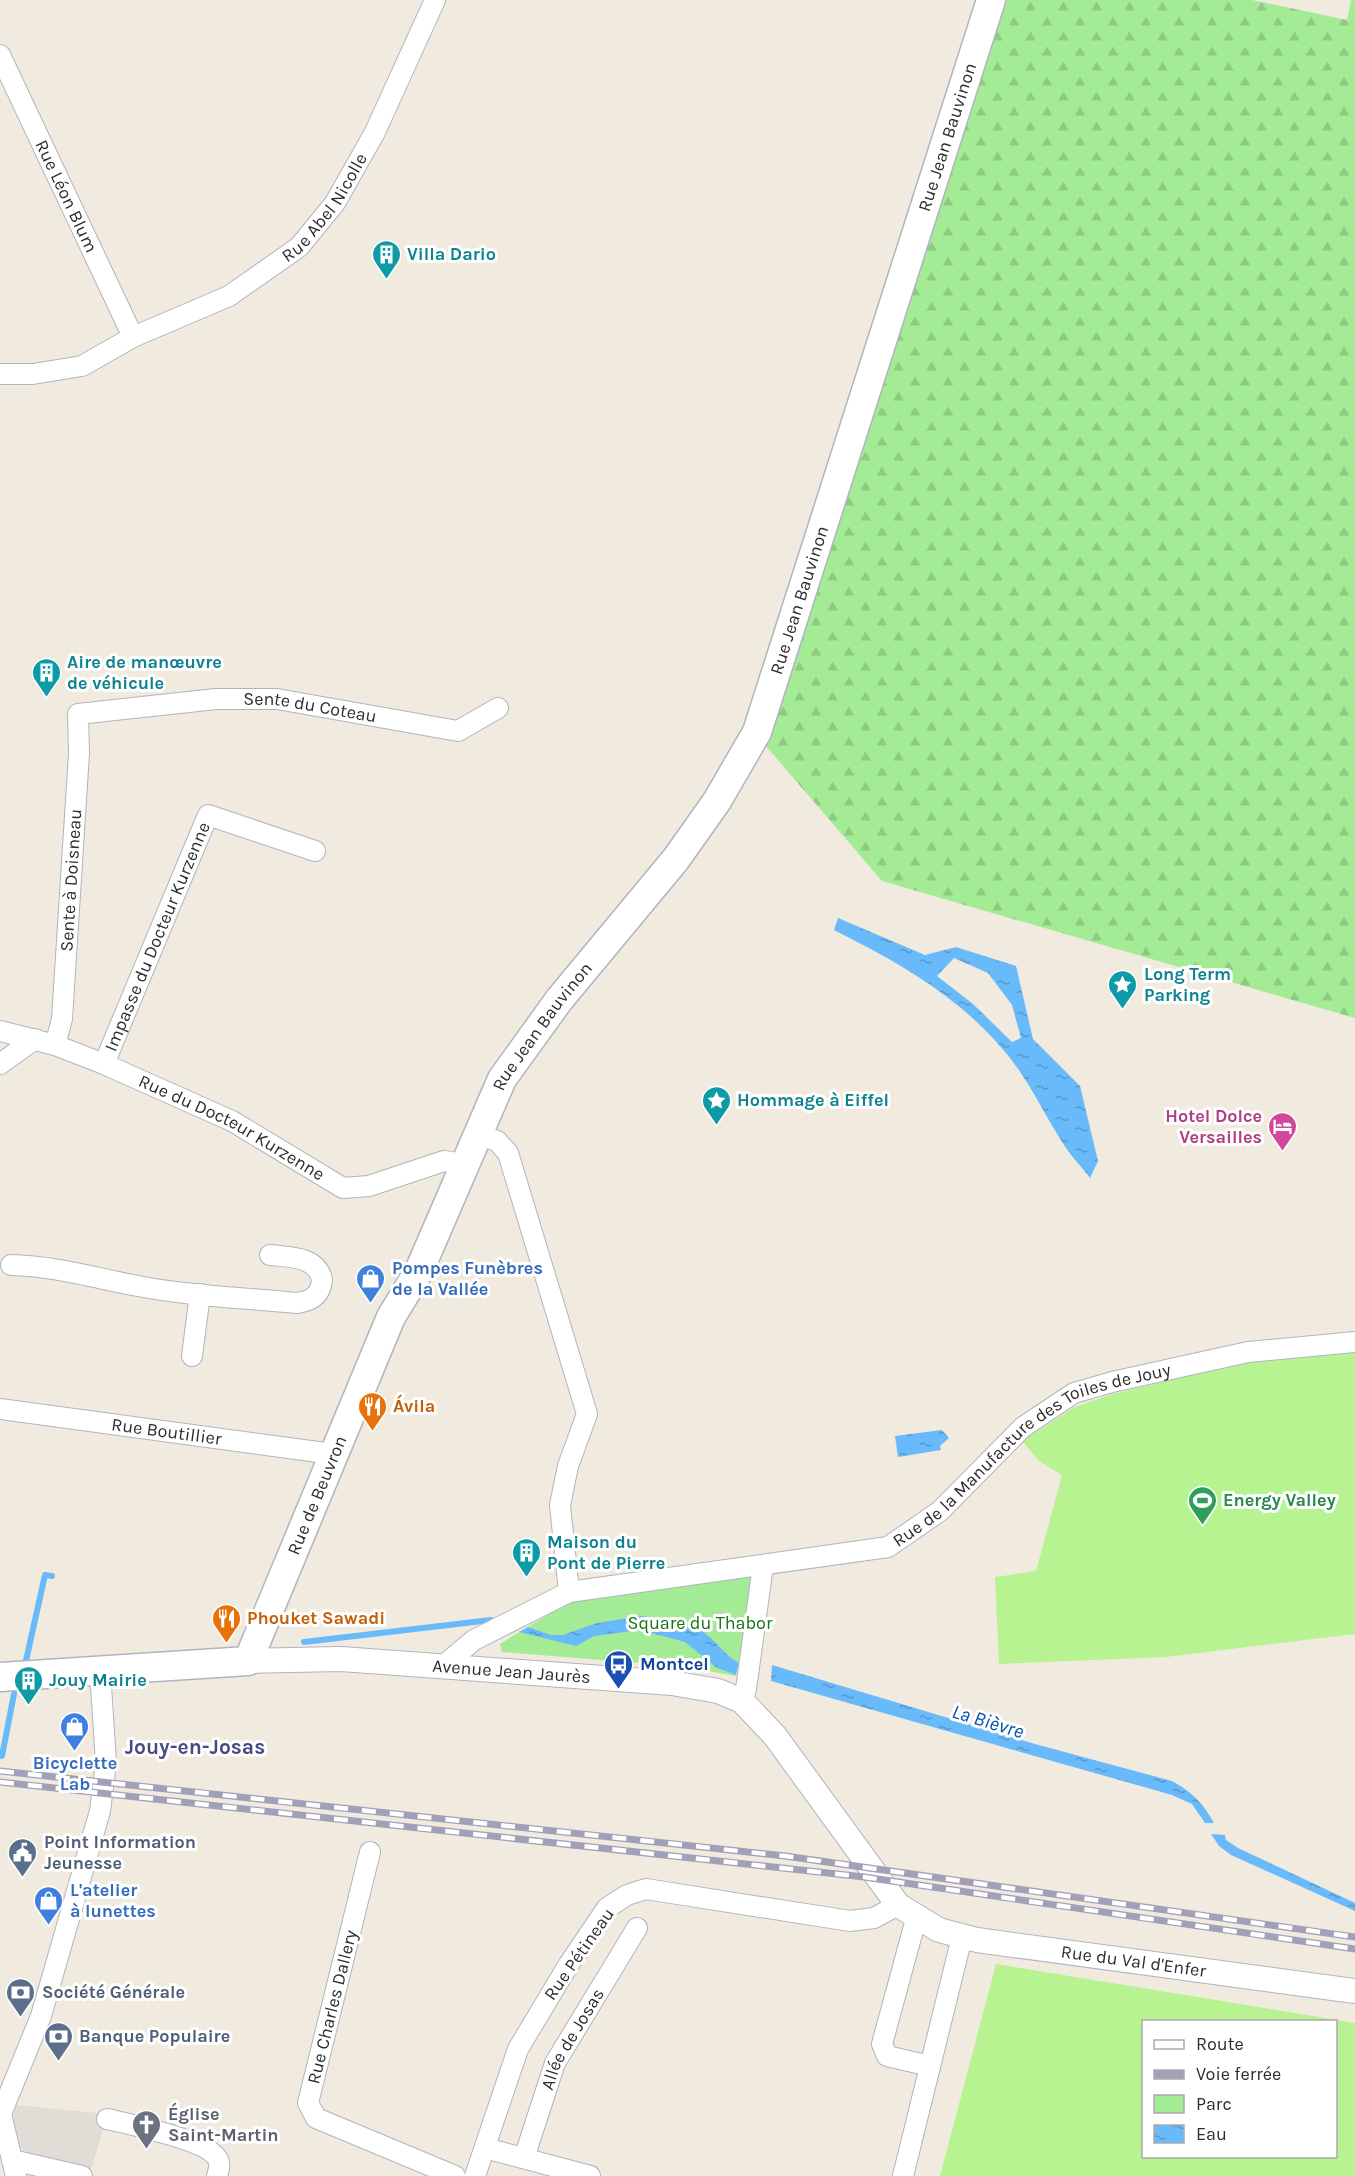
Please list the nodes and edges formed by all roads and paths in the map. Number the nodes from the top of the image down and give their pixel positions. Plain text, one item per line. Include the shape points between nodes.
1 (435, 0) edge
2 (989, 1) edge
3 (0, 55) edge
4 (133, 337) junction
5 (0, 374) edge
6 (498, 708) dead end
7 (78, 714) joint
8 (315, 851) dead end
9 (0, 1031) edge
10 (0, 1039) edge
11 (35, 1040) junction
12 (55, 1045) junction
13 (3, 1059) edge
14 (104, 1064) junction
15 (477, 1134) junction
16 (463, 1164) junction
17 (270, 1255) dead end
18 (11, 1265) dead end
19 (200, 1294) junction
20 (1355, 1342) edge
21 (192, 1356) dead end
22 (0, 1409) edge
23 (333, 1454) junction
24 (764, 1566) junction
25 (569, 1592) junction
26 (248, 1661) junction
27 (443, 1666) junction
28 (100, 1671) junction
29 (0, 1677) edge
30 (742, 1701) junction
31 (370, 1852) dead end
32 (907, 1912) junction
33 (637, 1928) dead end
34 (962, 1937) junction
35 (1355, 1991) edge
36 (930, 2066) junction
37 (0, 2114) edge
38 (107, 2119) dead end
39 (485, 2148) junction
40 (524, 2158) junction
41 (14, 2168) edge
42 (82, 2176) edge
43 (217, 2176) edge
44 (455, 2176) edge
45 (475, 2176) edge
46 (590, 2176) edge
47 (903, 2176) edge

1 - 4 street, Rue Abel Nicolle via 375,132 335,203 299,247 229,296
2 - 15 main road, Rue Jean Bauvinon via 757,732 717,801 675,859 559,1000 502,1079
3 - 4 street, Rue Léon Blum
4 - 5 street, Rue Abel Nicolle via 82,366 33,374
6 - 7 street, Sente du Coteau via 458,730 277,699 216,699
7 - 12 street, Sente à Doisneau via 79,753 62,1019
8 - 14 street, Impasse du Docteur Kurzenne via 208,815
9 - 11 street, Rue du Docteur Kurzenne
10 - 13 street
11 - 12 street, Rue du Docteur Kurzenne
11 - 13 street
12 - 14 street, Rue du Docteur Kurzenne
14 - 16 street, Rue du Docteur Kurzenne via 232,1121 343,1188 369,1186 444,1161
15 - 16 main road, Rue de Beuvron
15 - 25 street via 497,1141 508,1153 587,1414 568,1466 560,1504
16 - 23 main road, Rue de Beuvron via 419,1271 391,1317
17 - 19 street via 304,1259 317,1267 322,1279 316,1296 297,1303
18 - 19 street via 41,1266 139,1287
19 - 21 street
20 - 24 street, Rue de la Manufacture des Toiles de Jouy via 1248,1352 1074,1393 1023,1427 940,1511 888,1547
22 - 23 street, Rue Boutillier
23 - 26 main road, Rue de Beuvron
24 - 25 street, Rue de la Manufacture des Toiles de Jouy
24 - 30 street
25 - 27 street, Rue de la Manufacture des Toiles de Jouy via 474,1640
26 - 27 street, Avenue Jean Jaurès via 341,1659
26 - 28 main road, Avenue Jean Jaurès
27 - 30 street, Avenue Jean Jaurès via 672,1683 718,1691
28 - 29 main road, Avenue Jean Jaurès
28 - 37 street via 106,1763 100,1811 41,2016
30 - 32 street, Avenue Jean Jaurès via 775,1736
31 - 44 street, Rue Charles Dallery via 308,2103 316,2118
32 - 34 street, Rue du Val d'Enfer
32 - 36 street via 882,2044 887,2056
32 - 39 street, Rue Pétineau via 850,1921 646,1889 627,1894 607,1908 518,2049
33 - 40 street, Allée de Josas via 555,2063
34 - 35 street, Rue du Val d'Enfer
34 - 36 street
36 - 47 street
37 - 41 street
38 - 43 street via 149,2128 209,2150 218,2158
39 - 40 street
39 - 45 street, Rue Pétineau
40 - 46 street
41 - 42 street

